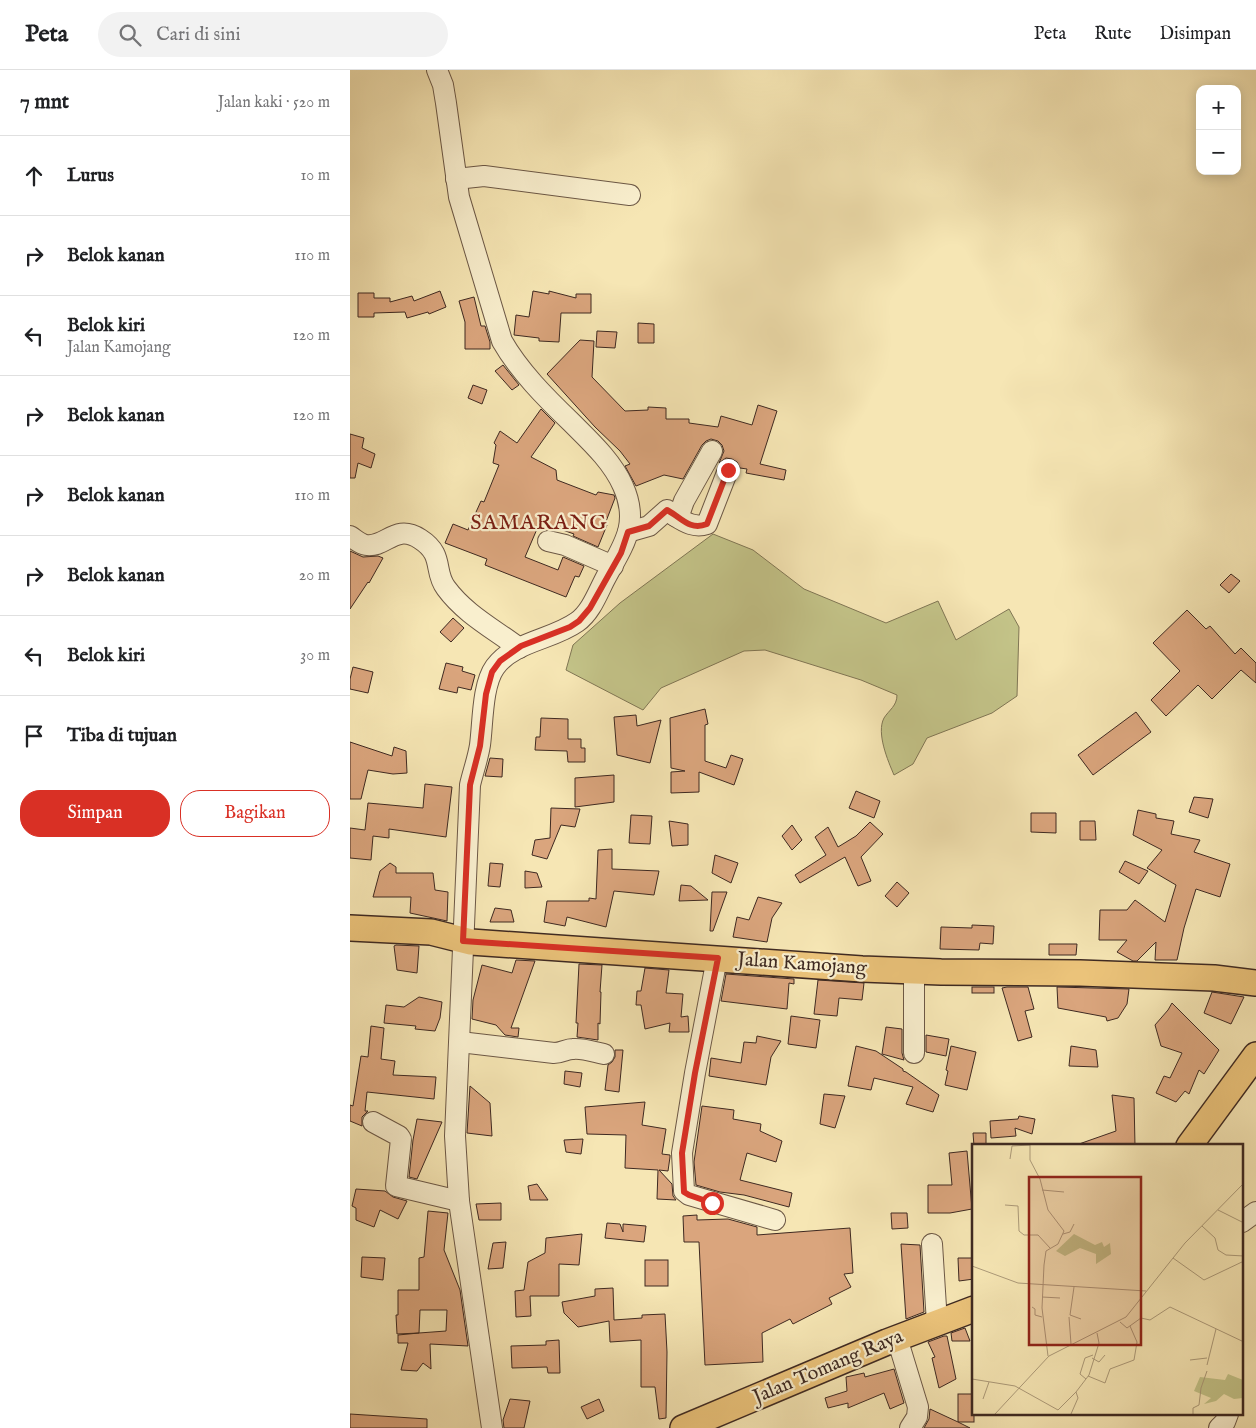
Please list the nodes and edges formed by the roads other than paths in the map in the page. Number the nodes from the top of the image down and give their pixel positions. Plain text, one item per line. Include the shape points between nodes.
1 (437, 70) edge
2 (456, 179) junction
3 (630, 195) dead end
4 (712, 451) dead end
5 (728, 470) dead end
6 (675, 516) junction
7 (628, 532) junction
8 (350, 536) edge
9 (548, 541) dead end
10 (613, 566) junction
11 (519, 648) junction
12 (350, 928) edge
13 (463, 941) junction
14 (718, 958) junction
15 (914, 971) junction
16 (1256, 983) edge
17 (460, 1042) junction
18 (914, 1053) dead end
19 (604, 1054) dead end
20 (1256, 1055) edge
21 (373, 1122) dead end
22 (1189, 1144) edge
23 (459, 1201) junction
24 (1256, 1212) edge
25 (775, 1220) dead end
26 (1244, 1221) edge
27 (932, 1244) dead end
28 (972, 1310) edge
29 (937, 1323) junction
30 (897, 1338) junction
31 (1227, 1416) edge
32 (492, 1428) edge
33 (683, 1428) edge
34 (910, 1428) edge
35 (1219, 1428) edge

1 - 2 street via 444,94
2 - 3 street via 484,176
2 - 7 street via 467,227 502,341 540,391 606,459 628,499
4 - 6 street via 679,515
5 - 6 street via 707,524 700,527
6 - 7 street via 667,510 649,526
7 - 10 street
8 - 11 street via 359,543 370,545 393,535 411,535 420,539 437,557 442,582 459,603
9 - 10 street
10 - 11 street via 590,608 579,621
11 - 13 street via 496,666 486,694 480,746 470,785
12 - 13 main road, Jalan Kamojang via 431,932
13 - 14 main road, Jalan Kamojang
13 - 17 street
14 - 15 main road, Jalan Kamojang
14 - 25 street via 682,1153 684,1192
15 - 16 main road, Jalan Kamojang via 1080,973 1214,978
15 - 18 street
17 - 19 street via 554,1053 575,1049
17 - 23 street via 455,1136
20 - 22 main road
21 - 23 street via 401,1139 396,1186
23 - 32 street
24 - 26 street
27 - 29 street
28 - 29 main road, Jalan Tomang Raya
29 - 30 main road, Jalan Tomang Raya
30 - 33 main road, Jalan Tomang Raya
30 - 34 street via 917,1400 917,1417
31 - 35 street

